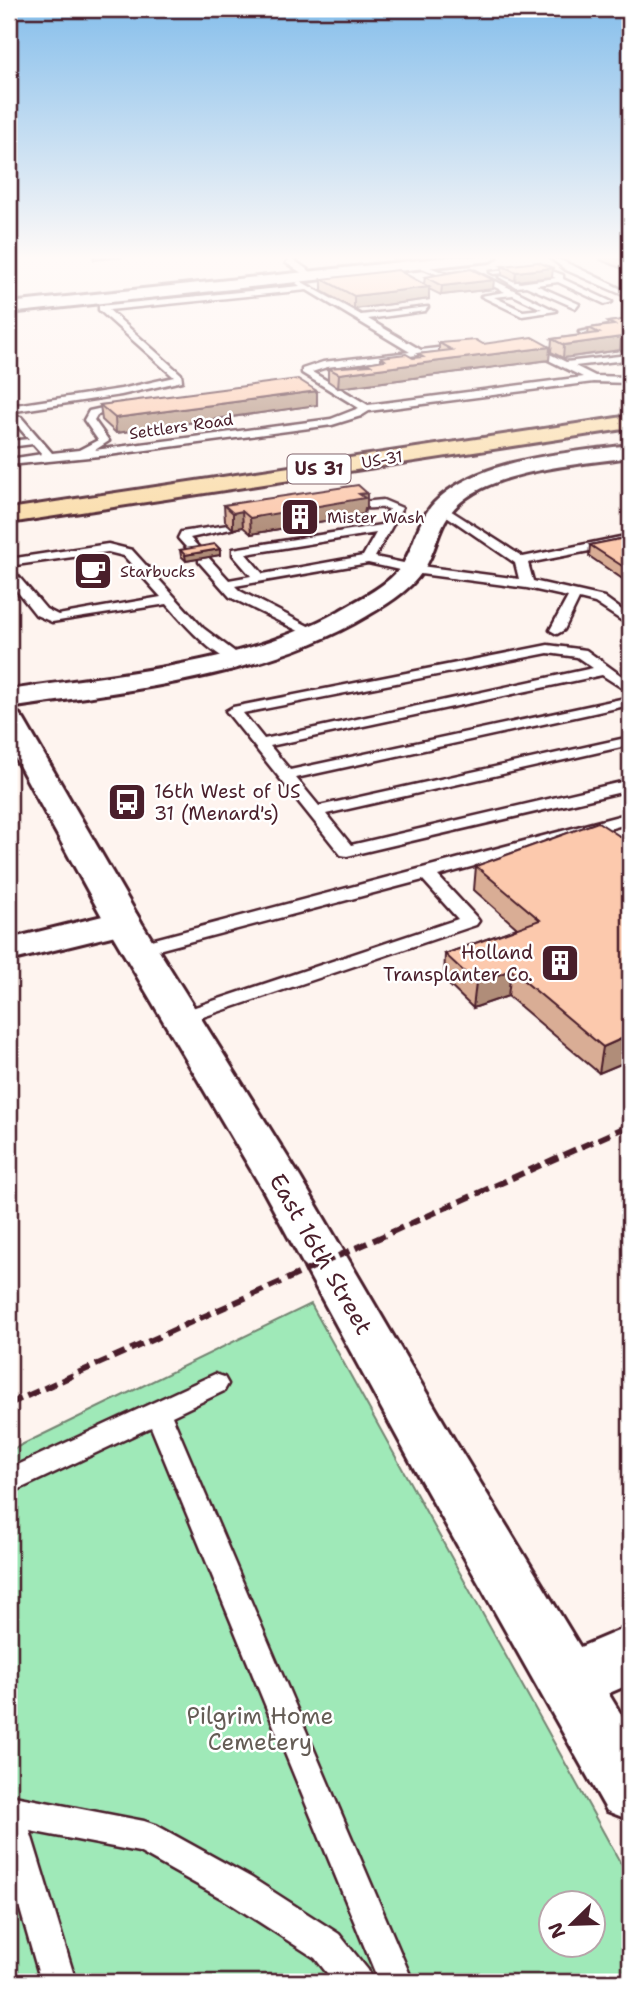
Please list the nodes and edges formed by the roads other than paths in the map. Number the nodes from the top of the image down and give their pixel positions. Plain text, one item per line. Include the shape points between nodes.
1 (148, 350) edge
2 (412, 350) edge
3 (450, 350) edge
4 (538, 350) edge
5 (419, 354) junction
6 (625, 357) edge
7 (566, 365) junction
8 (593, 379) junction
9 (630, 380) edge
10 (141, 404) edge
11 (630, 404) edge
12 (9, 409) edge
13 (361, 411) junction
14 (288, 416) edge
15 (9, 420) edge
16 (630, 422) edge
17 (36, 441) junction
18 (104, 441) junction
19 (429, 443) junction
20 (9, 444) edge
21 (630, 451) edge
22 (80, 454) junction
23 (50, 457) junction
24 (9, 463) edge
25 (9, 496) edge
26 (362, 505) edge
27 (442, 508) junction
28 (9, 516) edge
29 (231, 526) edge
30 (386, 528) junction
31 (630, 539) edge
32 (368, 559) junction
33 (521, 561) junction
34 (9, 568) edge
35 (413, 569) junction
36 (9, 573) edge
37 (260, 578) junction
38 (226, 584) junction
39 (527, 584) junction
40 (575, 595) junction
41 (168, 600) junction
42 (630, 622) edge
43 (312, 633) junction
44 (554, 639) junction
45 (234, 658) junction
46 (605, 670) junction
47 (630, 689) edge
48 (9, 699) edge
49 (630, 701) edge
50 (9, 720) edge
51 (630, 741) edge
52 (260, 744) junction
53 (286, 776) junction
54 (630, 785) edge
55 (315, 812) junction
56 (630, 818) edge
57 (426, 874) junction
58 (130, 936) junction
59 (9, 950) edge
60 (181, 1018) junction
61 (215, 1384) dead end
62 (157, 1411) junction
63 (9, 1482) edge
64 (630, 1654) edge
65 (568, 1682) junction
66 (630, 1788) edge
67 (9, 1813) edge
68 (58, 1982) edge
69 (356, 1982) edge
70 (396, 1982) edge

1 - 12 lane via 179,379
2 - 5 lane
3 - 5 lane
4 - 7 lane
5 - 13 lane via 305,371
6 - 7 lane
7 - 8 lane
8 - 9 lane, Settlers Road
8 - 13 lane, Settlers Road
10 - 18 lane via 93,413 89,420
11 - 19 highway, US 31 / US 31
13 - 22 lane, Settlers Road via 332,422
14 - 18 lane
15 - 17 lane via 17,419
16 - 19 highway, US-31 / US 31
17 - 20 lane
17 - 23 lane
18 - 22 lane
19 - 25 highway, US 31 / US 31
19 - 28 highway, US-31 / US 31
21 - 27 main road via 511,472 471,487
22 - 23 lane, Settlers Road
23 - 24 lane, Settlers Road
26 - 30 lane via 383,503 396,508
27 - 33 lane
27 - 35 main road
29 - 38 lane via 184,538
30 - 32 lane
30 - 37 lane via 237,552
31 - 33 lane
32 - 35 lane
32 - 37 lane
33 - 39 lane
34 - 41 lane via 11,562 107,548 128,552
35 - 39 lane
35 - 43 main road via 367,605
36 - 41 lane via 41,612 57,619
37 - 38 lane
38 - 43 lane via 235,594
39 - 40 lane
40 - 42 lane via 599,600
40 - 44 lane
41 - 45 lane
43 - 45 main road
44 - 46 lane
44 - 52 lane via 233,711
45 - 48 main road
46 - 47 lane
46 - 52 lane
49 - 53 lane
50 - 58 main road, East 16th Street
51 - 55 lane
52 - 53 lane
53 - 55 lane
54 - 55 lane via 347,851
56 - 57 lane
57 - 58 lane
57 - 60 lane via 470,921
58 - 59 main road
58 - 60 main road, East 16th Street
60 - 65 main road, East 16th Street via 290,1198
61 - 62 lane
62 - 63 lane
62 - 70 lane
64 - 65 main road
65 - 66 main road, East 16th Street
67 - 68 lane
67 - 69 lane via 144,1837 240,1890 327,1946

